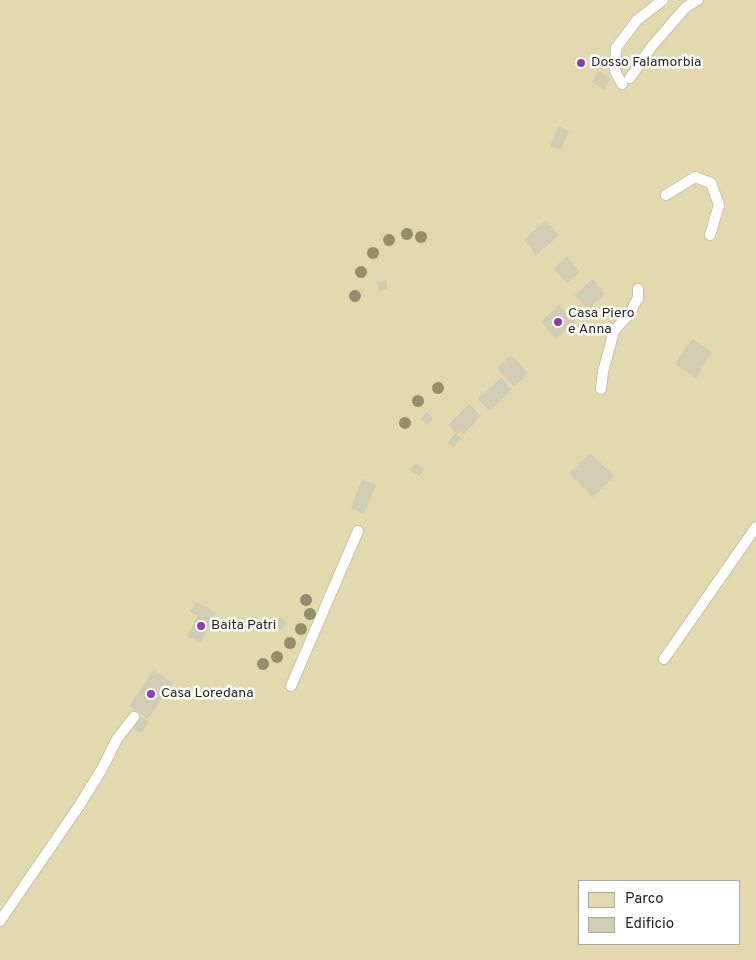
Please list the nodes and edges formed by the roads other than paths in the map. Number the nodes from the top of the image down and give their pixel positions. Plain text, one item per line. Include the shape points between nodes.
1 (663, 0) edge
2 (698, 0) edge
3 (666, 195) dead end
4 (710, 235) dead end
5 (638, 289) dead end
6 (600, 389) dead end
7 (756, 527) edge
8 (358, 531) dead end
9 (664, 659) dead end
10 (291, 686) dead end
11 (134, 717) dead end
12 (0, 921) edge

1 - 2 lane via 637,20 616,48 616,70 626,81 686,7
3 - 4 lane via 695,177 711,183 719,205
5 - 6 lane via 638,298 630,313 614,331
7 - 9 lane
8 - 10 lane
11 - 12 lane via 79,806

